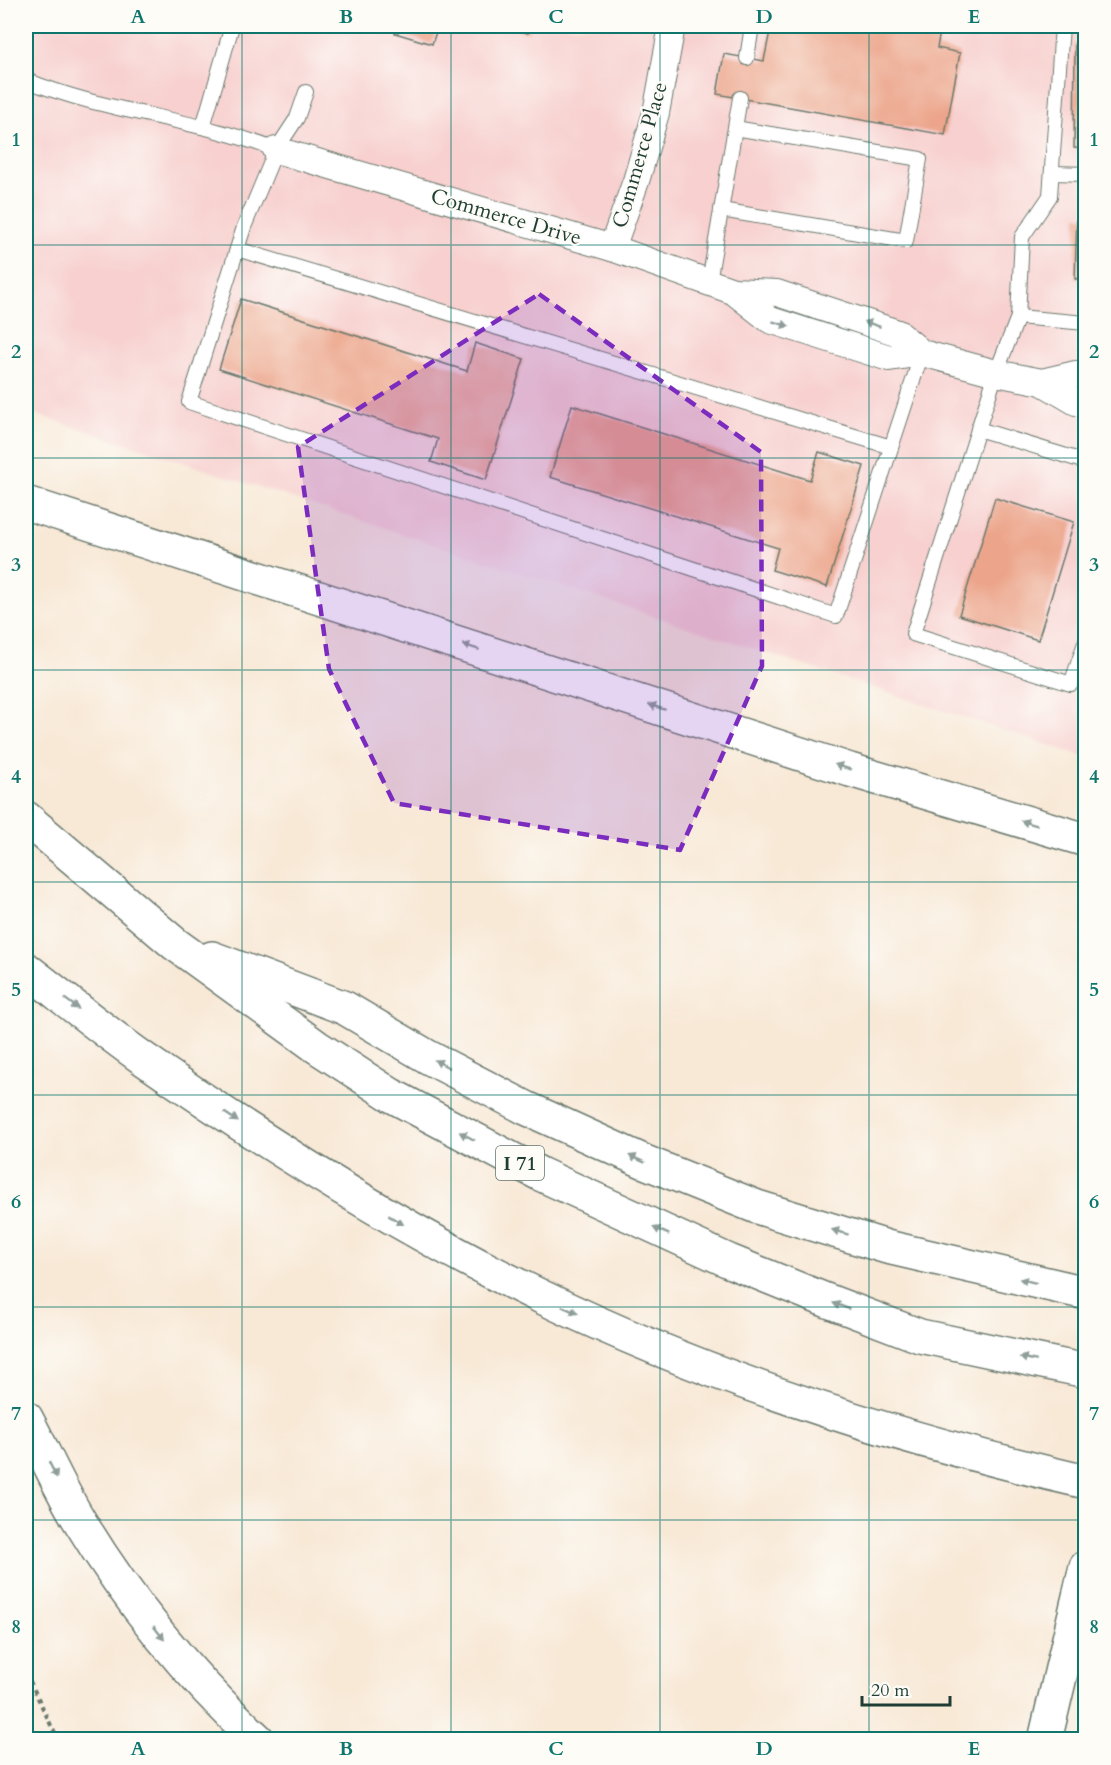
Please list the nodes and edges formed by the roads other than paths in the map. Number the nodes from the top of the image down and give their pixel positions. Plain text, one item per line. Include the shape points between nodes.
1 (232, 26) edge
2 (672, 26) edge
3 (752, 26) edge
4 (1062, 26) edge
5 (747, 58) dead end
6 (26, 80) edge
7 (306, 92) dead end
8 (740, 98) dead end
9 (203, 127) junction
10 (735, 128) junction
11 (276, 150) junction
12 (1053, 173) junction
13 (1086, 174) edge
14 (721, 210) junction
15 (612, 248) junction
16 (237, 249) junction
17 (709, 282) junction
18 (1018, 317) junction
19 (1086, 323) edge
20 (922, 353) junction
21 (996, 373) junction
22 (1086, 375) edge
23 (1042, 382) junction
24 (1086, 403) edge
25 (978, 429) junction
26 (891, 447) junction
27 (1086, 462) edge
28 (26, 503) edge
29 (1086, 640) edge
30 (26, 818) edge
31 (1086, 840) edge
32 (175, 944) junction
33 (26, 969) edge
34 (1086, 1293) edge
35 (1086, 1371) edge
36 (26, 1418) edge
37 (1086, 1482) edge
38 (1086, 1567) edge
39 (258, 1740) edge
40 (1045, 1740) edge

1 - 9 lane
2 - 15 street, Commerce Place via 656,113
3 - 5 lane
4 - 12 lane
6 - 9 lane via 62,94
7 - 11 lane via 297,118
8 - 10 lane
9 - 11 lane via 242,136
10 - 14 lane
10 - 14 lane via 920,159 906,241
11 - 15 street, Commerce Drive
11 - 16 lane
12 - 13 lane
12 - 18 lane via 1050,196 1022,237
14 - 17 lane
15 - 17 street, Commerce Drive
16 - 26 lane
16 - 26 lane via 189,402 836,616
17 - 20 street, Commerce Drive via 733,291 777,292 898,333
18 - 19 lane
18 - 21 lane
20 - 21 street, Commerce Drive
20 - 26 lane
21 - 23 street, Commerce Drive
21 - 25 lane
22 - 23 street, Commerce Drive
23 - 24 street, Commerce Drive via 1076,402
25 - 27 lane
25 - 29 lane via 913,634 1071,684
31 -> 28 main road via 850,770
30 - 32 main road, I 71
34 -> 32 main road via 887,1247 757,1207 526,1108 345,1008
35 -> 32 main road, I 71 via 920,1336 637,1220 391,1095 254,1003
33 -> 37 main road via 142,1058 265,1141 407,1227 544,1298 674,1356 812,1407 994,1461
36 -> 39 main road via 78,1518 123,1588 181,1662
38 - 40 main road

